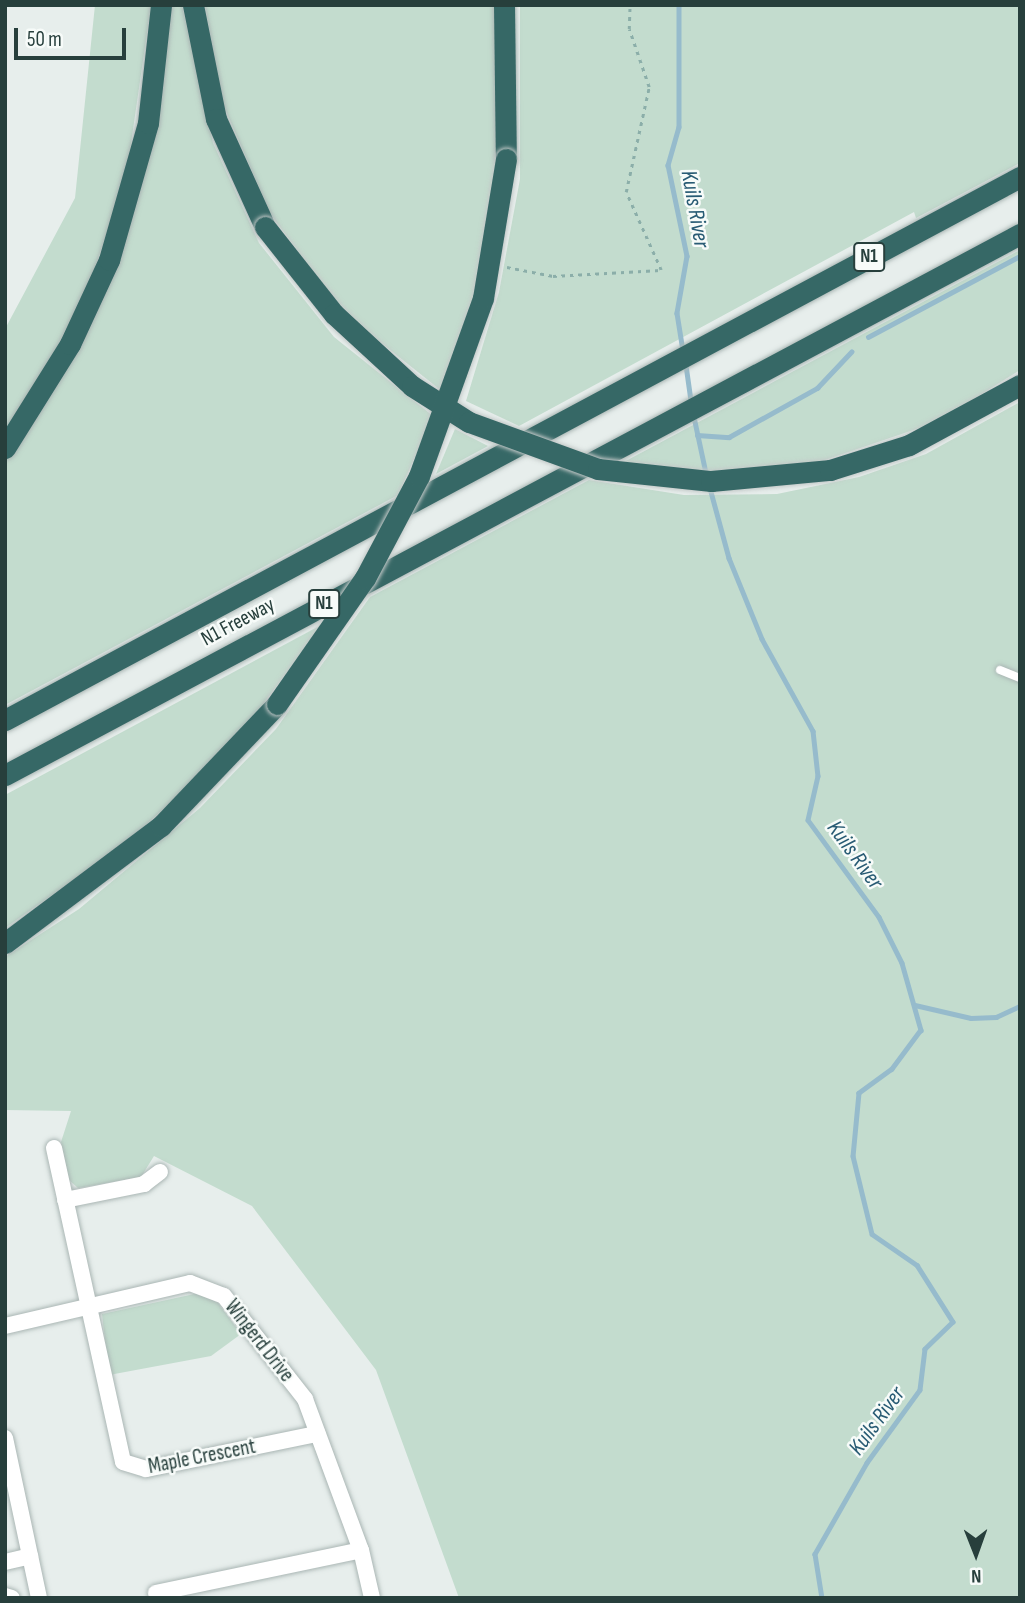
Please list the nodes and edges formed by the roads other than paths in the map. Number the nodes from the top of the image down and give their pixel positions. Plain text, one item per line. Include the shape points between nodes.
1 (161, 5) edge
2 (193, 5) edge
3 (504, 5) edge
4 (1020, 177) edge
5 (1020, 234) edge
6 (1020, 385) edge
7 (5, 448) edge
8 (1000, 670) dead end
9 (1020, 678) edge
10 (5, 720) edge
11 (5, 775) edge
12 (5, 943) edge
13 (54, 1148) dead end
14 (160, 1172) dead end
15 (65, 1200) junction
16 (87, 1305) junction
17 (5, 1326) edge
18 (317, 1434) junction
19 (6, 1444) edge
20 (361, 1549) junction
21 (30, 1556) junction
22 (5, 1562) edge
23 (35, 1593) edge
24 (156, 1593) dead end
25 (5, 1596) edge
26 (12, 1598) edge
27 (372, 1598) edge

1 - 7 highway via 148,123 109,260 70,344
2 - 6 highway, bridge via 216,119 265,227 334,314 412,386 469,422 598,469 711,481 830,470 909,445
3 - 12 highway, bridge via 506,159 483,298 419,476 365,578 277,704 161,826
4 - 10 highway, N1 Freeway / N1
5 - 11 highway, N1 Freeway / N1
8 - 9 lane
13 - 15 street, Maple Crescent
14 - 15 street via 144,1184
15 - 16 street, Maple Crescent
16 - 17 street, Wingerd Drive
16 - 18 street, Wingerd Drive via 190,1283 214,1288 305,1399
16 - 18 street, Maple Crescent via 117,1450 129,1466 146,1469
18 - 20 street, Wingerd Drive
19 - 21 street
20 - 24 street
20 - 27 street, Wingerd Drive
21 - 22 street
21 - 23 street
25 - 26 street

